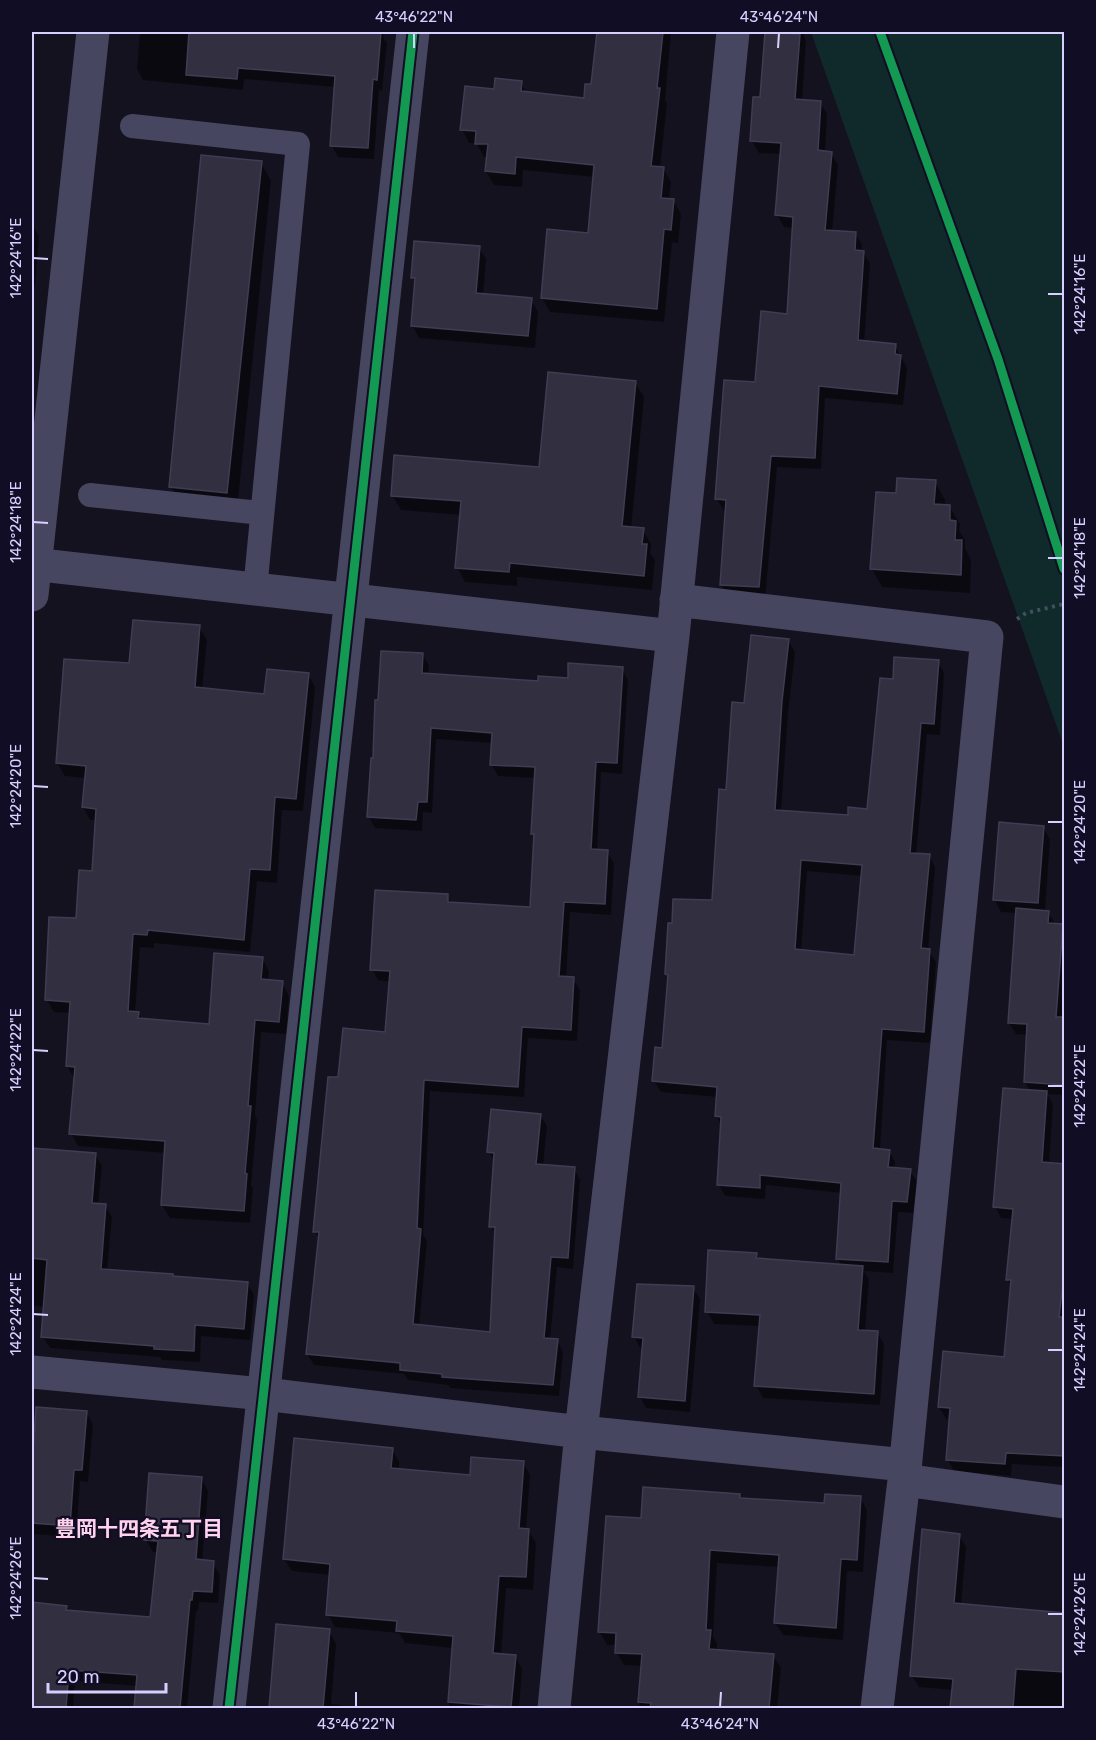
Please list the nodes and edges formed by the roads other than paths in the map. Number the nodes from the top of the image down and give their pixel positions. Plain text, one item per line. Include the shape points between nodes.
1 (93, 32) edge
2 (412, 32) edge
3 (733, 32) edge
4 (132, 126) dead end
5 (90, 495) dead end
6 (261, 513) junction
7 (33, 575) edge
8 (255, 590) junction
9 (676, 600) junction
10 (351, 601) junction
11 (673, 636) junction
12 (32, 1372) edge
13 (264, 1394) junction
14 (580, 1432) junction
15 (904, 1473) junction
16 (1065, 1502) edge
17 (228, 1708) edge
18 (554, 1708) edge
19 (877, 1708) edge

1 - 7 street
2 - 10 street
3 - 9 street
4 - 6 lane via 298,144
5 - 6 lane
6 - 8 lane
7 - 8 street
8 - 10 street
9 - 11 street
9 - 15 street via 987,637
10 - 11 street
10 - 13 street
11 - 14 street
12 - 13 street
13 - 14 street
13 - 17 street
14 - 15 street
14 - 18 street
15 - 16 street
15 - 19 street

